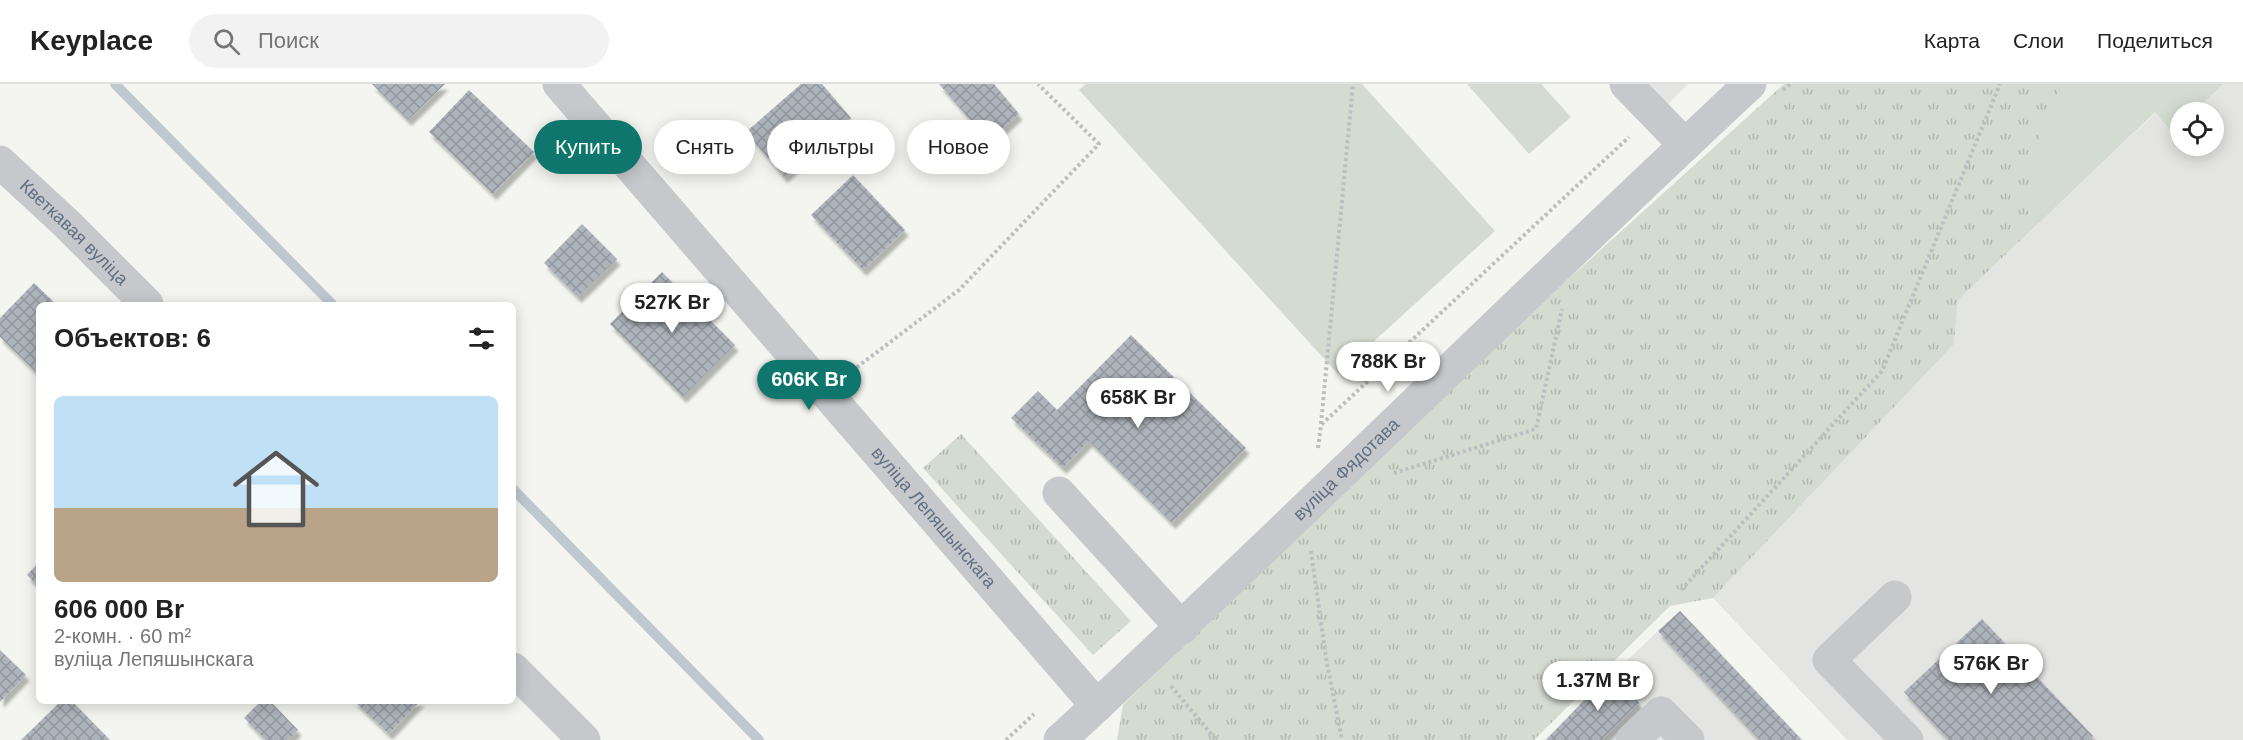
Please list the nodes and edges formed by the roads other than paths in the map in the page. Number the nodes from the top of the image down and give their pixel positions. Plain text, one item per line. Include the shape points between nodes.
1 (559, 84) edge
2 (1626, 84) edge
3 (1766, 88) edge
4 (1684, 145) junction
5 (0, 162) edge
6 (145, 302) edge
7 (1059, 492) dead end
8 (1895, 597) dead end
9 (1182, 628) junction
10 (516, 672) edge
11 (1097, 706) junction
12 (584, 740) edge
13 (1060, 740) edge
14 (1632, 740) edge
15 (1688, 740) edge
16 (1907, 740) edge

1 - 11 street, вуліца Лепяшынскага
2 - 4 street
3 - 4 street, вуліца Фядотава
4 - 9 street, вуліца Фядотава
5 - 6 street, Кветкавая вуліца
7 - 9 street
8 - 16 street via 1829,660
9 - 11 street, вуліца Фядотава
10 - 12 street
11 - 13 street, вуліца Фядотава
14 - 15 street via 1661,714

